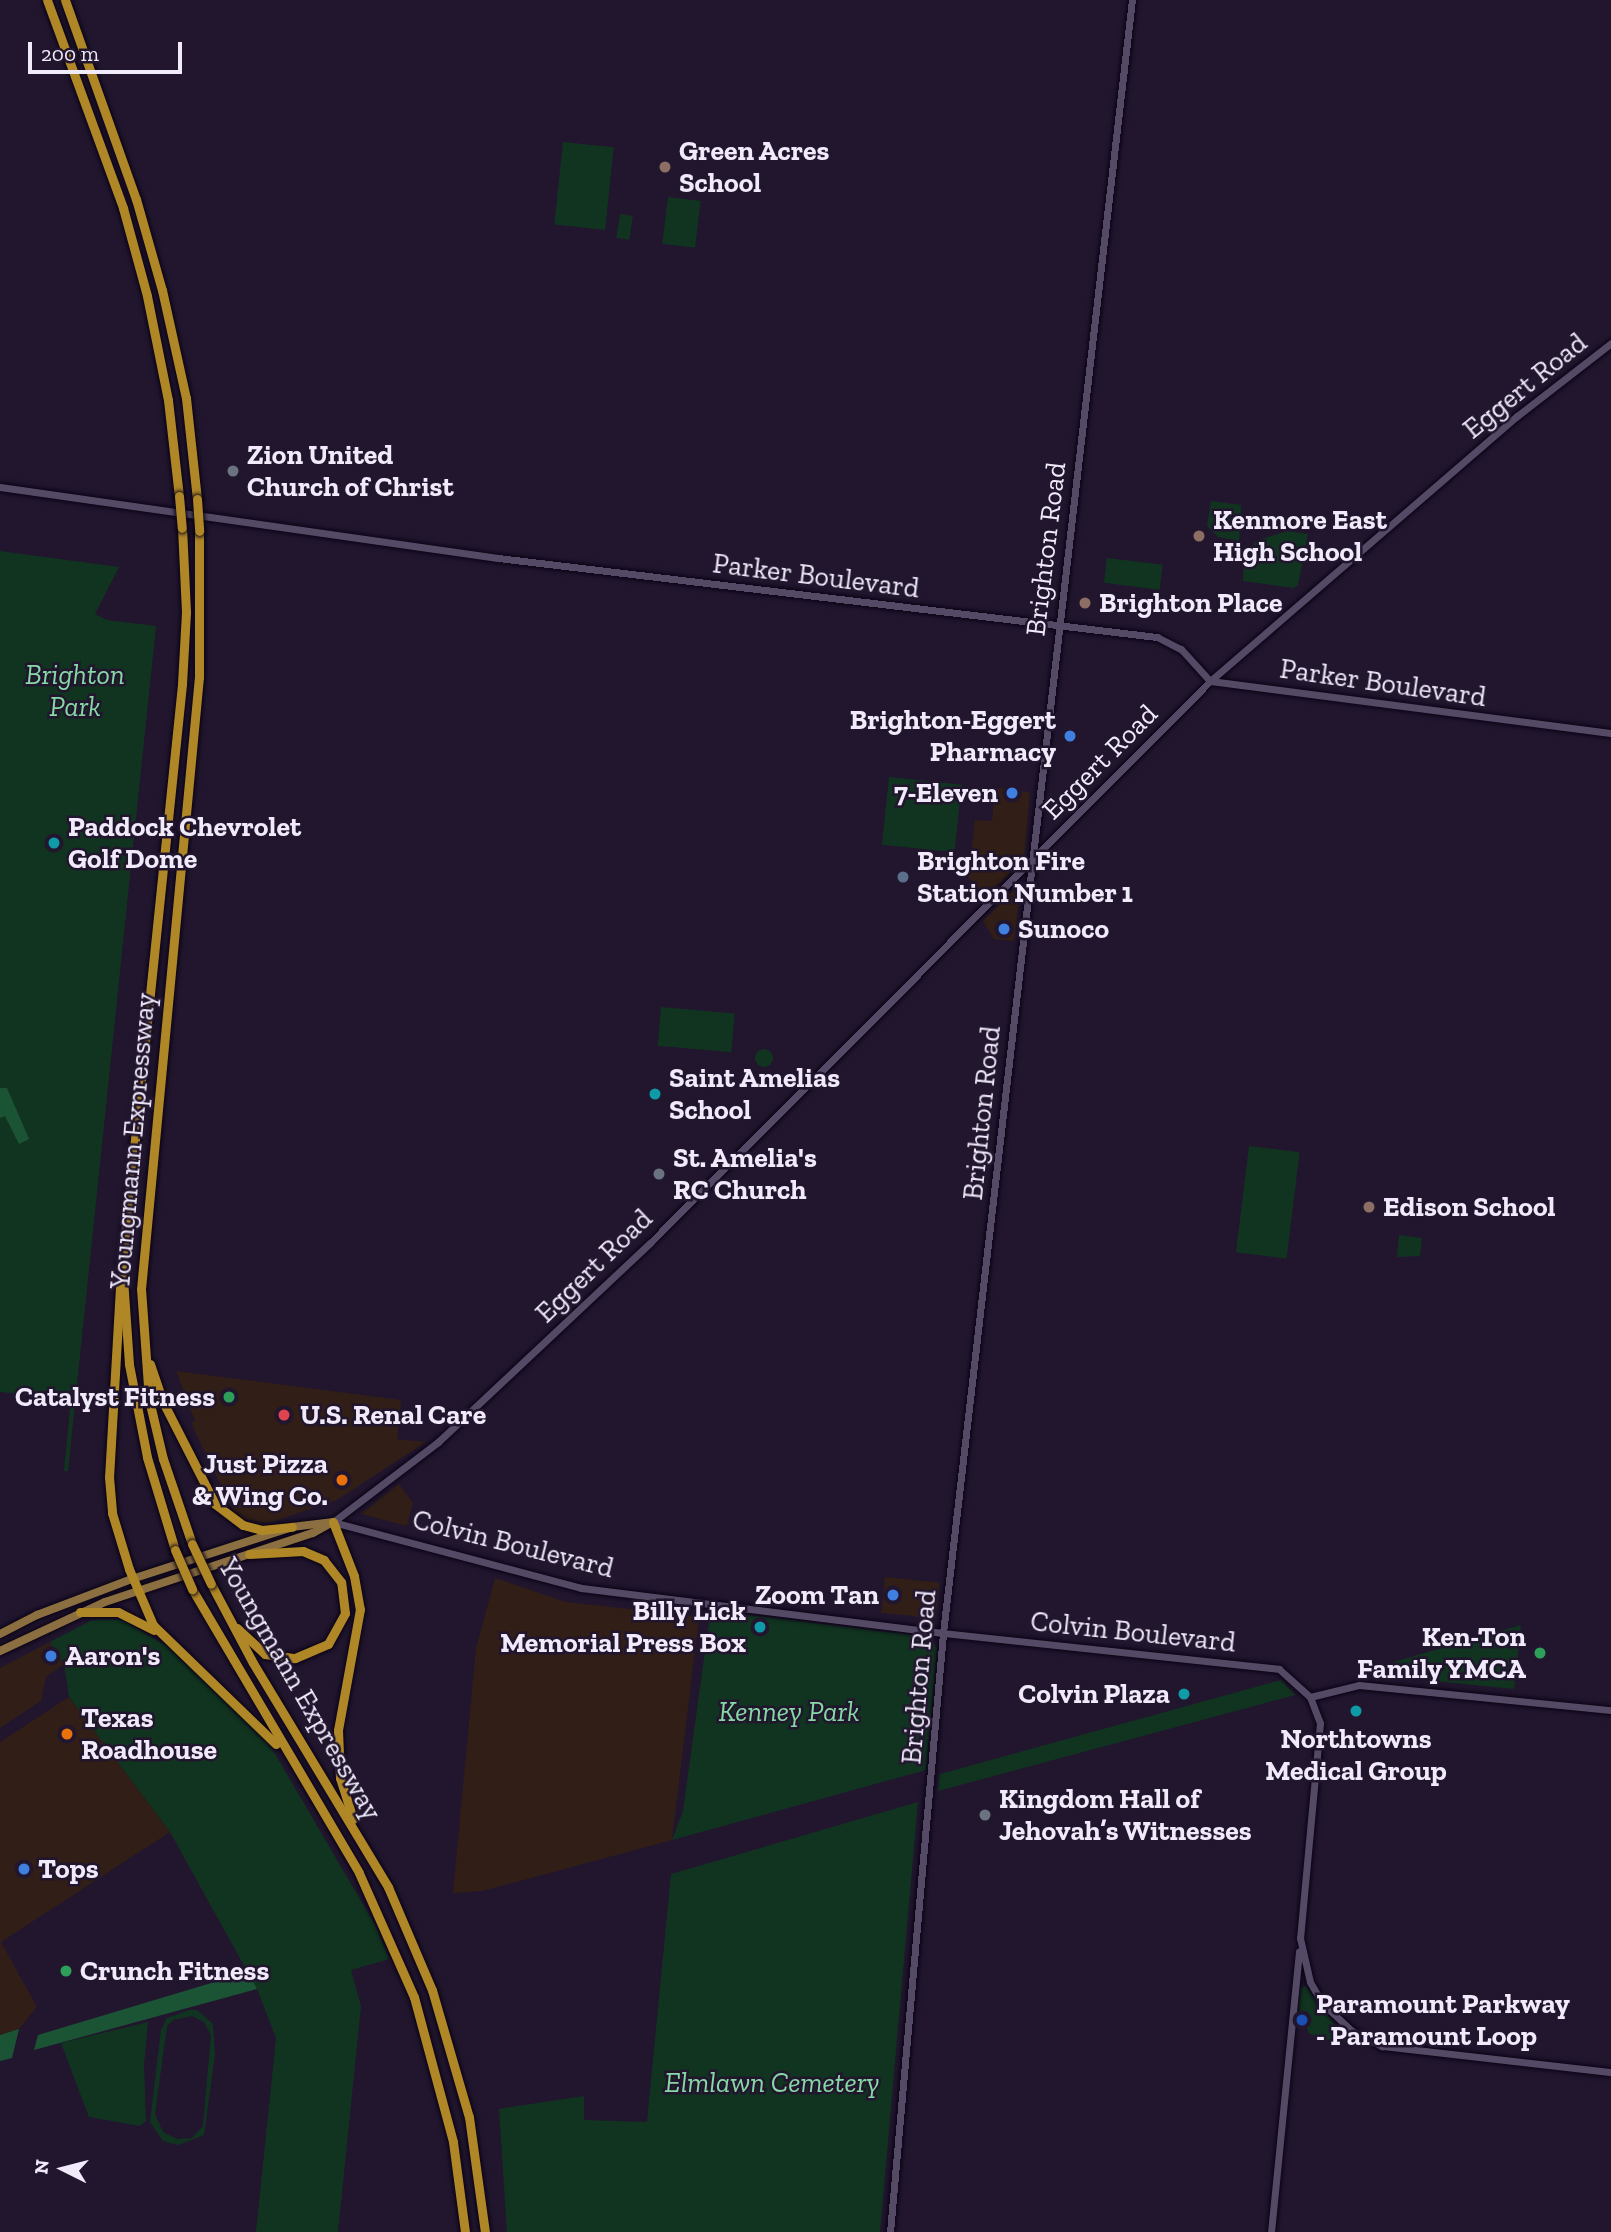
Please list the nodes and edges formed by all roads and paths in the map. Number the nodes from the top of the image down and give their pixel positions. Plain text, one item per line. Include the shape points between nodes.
1 (47, 0) edge
2 (65, 0) edge
3 (1132, 0) edge
4 (1611, 343) edge
5 (0, 487) edge
6 (1058, 626) junction
7 (1210, 681) junction
8 (1611, 733) edge
9 (1031, 861) junction
10 (122, 1265) junction
11 (143, 1338) junction
12 (333, 1521) junction
13 (292, 1527) junction
14 (249, 1553) junction
15 (132, 1579) junction
16 (137, 1591) junction
17 (79, 1612) junction
18 (225, 1613) junction
19 (943, 1633) junction
20 (0, 1634) edge
21 (164, 1638) junction
22 (0, 1651) edge
23 (1310, 1697) junction
24 (1611, 1710) edge
25 (293, 1765) junction
26 (360, 1840) junction
27 (1300, 1937) junction
28 (1310, 1982) junction
29 (1295, 1987) junction
30 (1611, 2072) edge
31 (465, 2232) edge
32 (485, 2232) edge
33 (890, 2232) edge
34 (1271, 2232) edge

1 - 10 highway, Youngmann Expressway, bridge via 123,208 144,284 168,400 182,528 186,612 182,684
2 - 11 highway, Youngmann Expressway, bridge via 136,199 162,290 186,398 199,531 199,677 143,1251
3 - 6 street, Brighton Road
4 - 7 street, Eggert Road via 1517,415
5 - 6 street, Parker Boulevard via 498,558
6 - 7 street, Parker Boulevard via 1166,640 1181,649
6 - 9 street, Brighton Road
7 - 8 street, Parker Boulevard
7 - 9 street, Eggert Road
9 - 12 street, Eggert Road via 650,1243 484,1401 417,1459
9 - 19 street, Brighton Road
10 - 15 highway via 109,1477 112,1513
10 - 25 highway, Youngmann Expressway, bridge via 129,1364 147,1457 176,1549 192,1589
11 - 13 highway via 163,1402 215,1504 243,1525 262,1530
11 - 18 highway, Youngmann Expressway, bridge via 149,1400 163,1459 192,1544
12 - 13 main road
12 - 14 main road
12 - 19 street, Colvin Boulevard via 581,1588
12 - 26 highway via 359,1600 337,1753
13 - 15 main road
14 - 16 main road
14 - 18 highway via 303,1551 324,1560 344,1591 343,1621 319,1651 280,1659 258,1649
15 - 16 highway
15 - 20 main road
16 - 17 main road
16 - 21 highway
17 - 21 highway via 129,1615
17 - 22 main road
18 - 26 highway, Youngmann Expressway
19 - 23 street, Colvin Boulevard via 1274,1667 1294,1679
19 - 33 street, Brighton Road
21 - 25 highway via 251,1716
23 - 24 street via 1359,1685
23 - 27 street via 1321,1739
25 - 31 highway, Youngmann Expressway via 359,1873 398,1963 438,2079 453,2142
26 - 32 highway, Youngmann Expressway via 416,1954 458,2068 482,2191
27 - 28 street
27 - 29 street
28 - 29 street
28 - 30 street via 1322,2003 1352,2031 1382,2046
29 - 34 street

